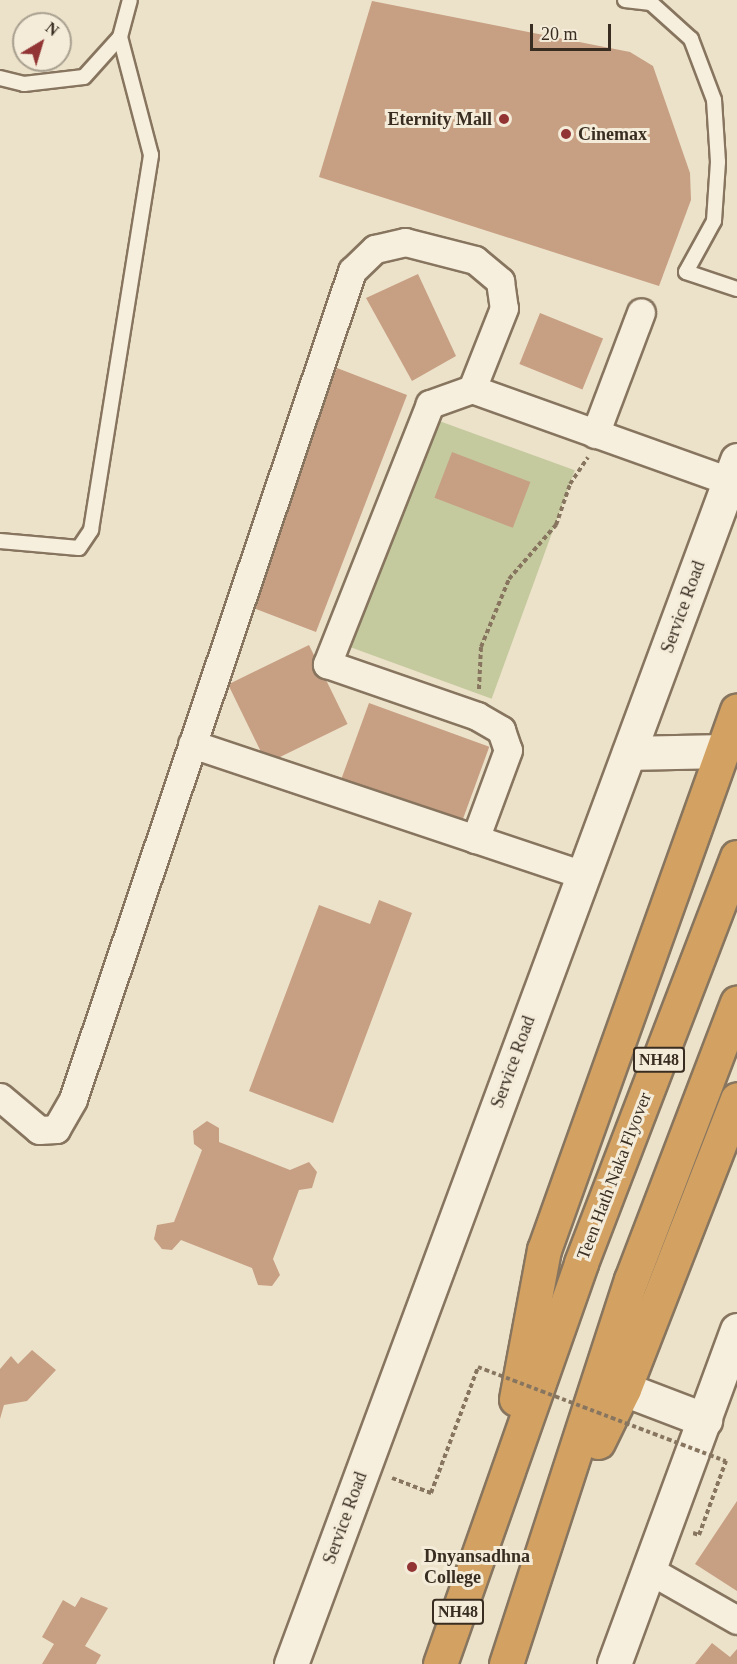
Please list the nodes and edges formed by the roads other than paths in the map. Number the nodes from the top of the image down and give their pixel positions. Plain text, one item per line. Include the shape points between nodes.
1 (130, 0) edge
2 (625, 0) edge
3 (120, 37) junction
4 (0, 78) edge
5 (737, 289) edge
6 (641, 312) dead end
7 (472, 389) junction
8 (598, 435) junction
9 (733, 471) edge
10 (0, 541) edge
11 (737, 710) edge
12 (192, 744) junction
13 (722, 751) junction
14 (629, 753) junction
15 (475, 838) junction
16 (737, 857) edge
17 (583, 875) junction
18 (737, 1003) edge
19 (0, 1097) edge
20 (737, 1099) edge
21 (737, 1330) edge
22 (624, 1389) junction
23 (705, 1420) junction
24 (498, 1498) junction
25 (551, 1536) junction
26 (649, 1570) junction
27 (737, 1620) edge
28 (291, 1664) edge
29 (440, 1664) edge
30 (506, 1664) edge
31 (614, 1664) edge

1 - 3 lane
2 - 5 lane via 651,3 691,39 714,100 718,162 714,221 686,272
3 - 4 lane via 84,77 24,84
3 - 10 lane via 151,155 91,530 79,548
6 - 8 street
7 - 8 street
7 - 12 street via 504,308 500,281 475,260 405,242 375,249 352,271
7 - 15 street via 430,404 327,664 477,716 501,730 508,750
8 - 9 street
9 - 14 street, Service Road
11 - 13 highway
12 - 15 street
12 - 19 street via 73,1099 56,1129 39,1130
13 - 14 street
13 - 24 highway via 544,1250
14 - 17 street, Service Road
15 - 17 street
16 - 24 highway, Teen Hath Naka Flyover / NH48 via 581,1263
17 - 28 street, Service Road
18 - 25 highway, NH48 via 631,1280
20 - 22 highway
21 - 23 street
22 - 23 street
22 - 25 highway
23 - 26 street
24 - 29 highway, NH48
25 - 30 highway, NH48
26 - 27 street
26 - 31 street

